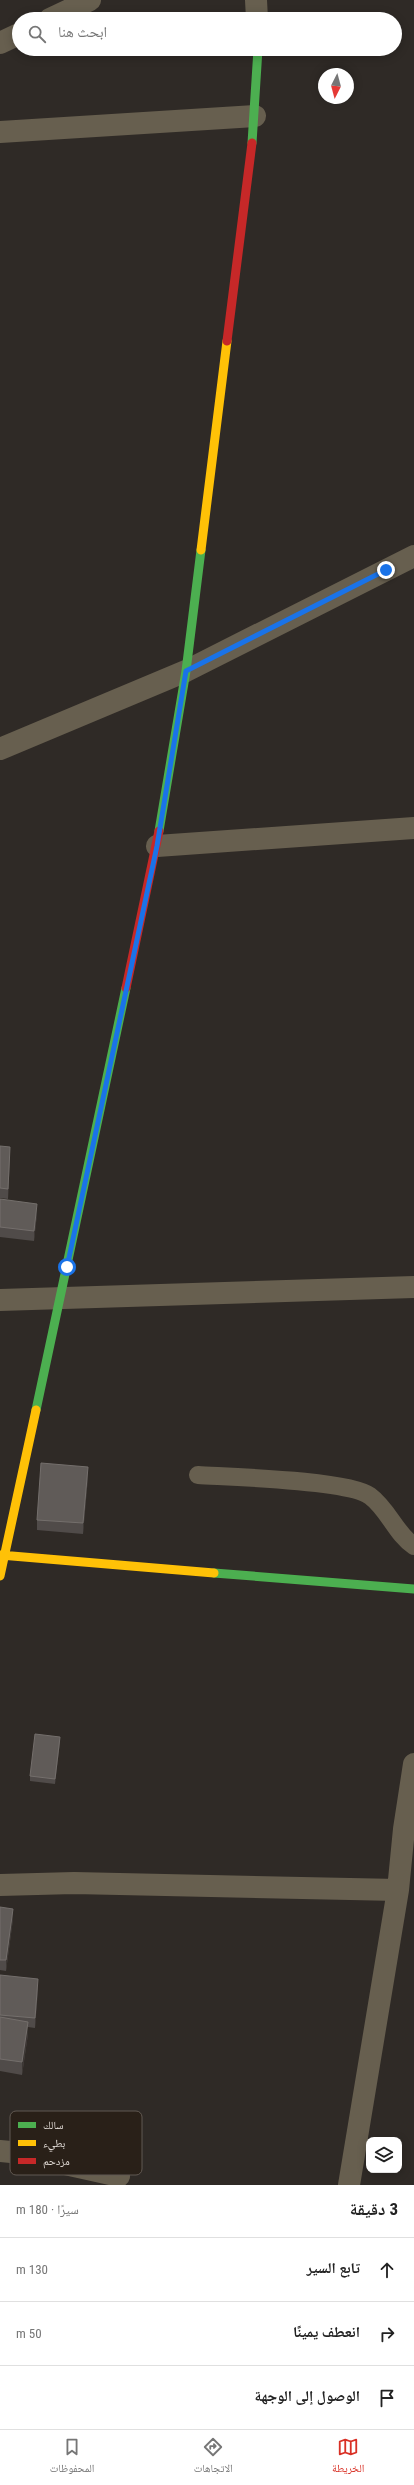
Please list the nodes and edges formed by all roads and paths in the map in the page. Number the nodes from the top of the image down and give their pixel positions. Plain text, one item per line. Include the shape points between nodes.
1 (90, 0) edge
2 (256, 0) edge
3 (65, 12) edge
4 (257, 12) edge
5 (12, 37) edge
6 (0, 43) edge
7 (258, 56) edge
8 (255, 116) junction
9 (0, 132) edge
10 (414, 556) edge
11 (186, 671) junction
12 (0, 749) edge
13 (414, 828) edge
14 (157, 846) junction
15 (414, 1287) edge
16 (60, 1298) junction
17 (0, 1300) edge
18 (198, 1475) dead end
19 (414, 1546) edge
20 (2, 1555) edge
21 (0, 1576) edge
22 (414, 1589) edge
23 (414, 1764) edge
24 (409, 1822) edge
25 (0, 1885) edge
26 (398, 1890) junction
27 (0, 2151) edge
28 (10, 2152) edge
29 (115, 2175) edge
30 (119, 2176) dead end
31 (349, 2185) edge

1 - 3 street
2 - 4 street
5 - 6 street
7 - 8 street
8 - 9 street
8 - 11 street
10 - 11 street
11 - 12 street
11 - 14 street
13 - 14 street
14 - 16 street
15 - 16 street
16 - 17 street
16 - 20 street
18 - 19 lane via 341,1486 368,1494
20 - 21 street
20 - 22 street
23 - 24 street
24 - 26 street
25 - 26 street via 74,1883
26 - 31 street
27 - 28 street
29 - 30 street

